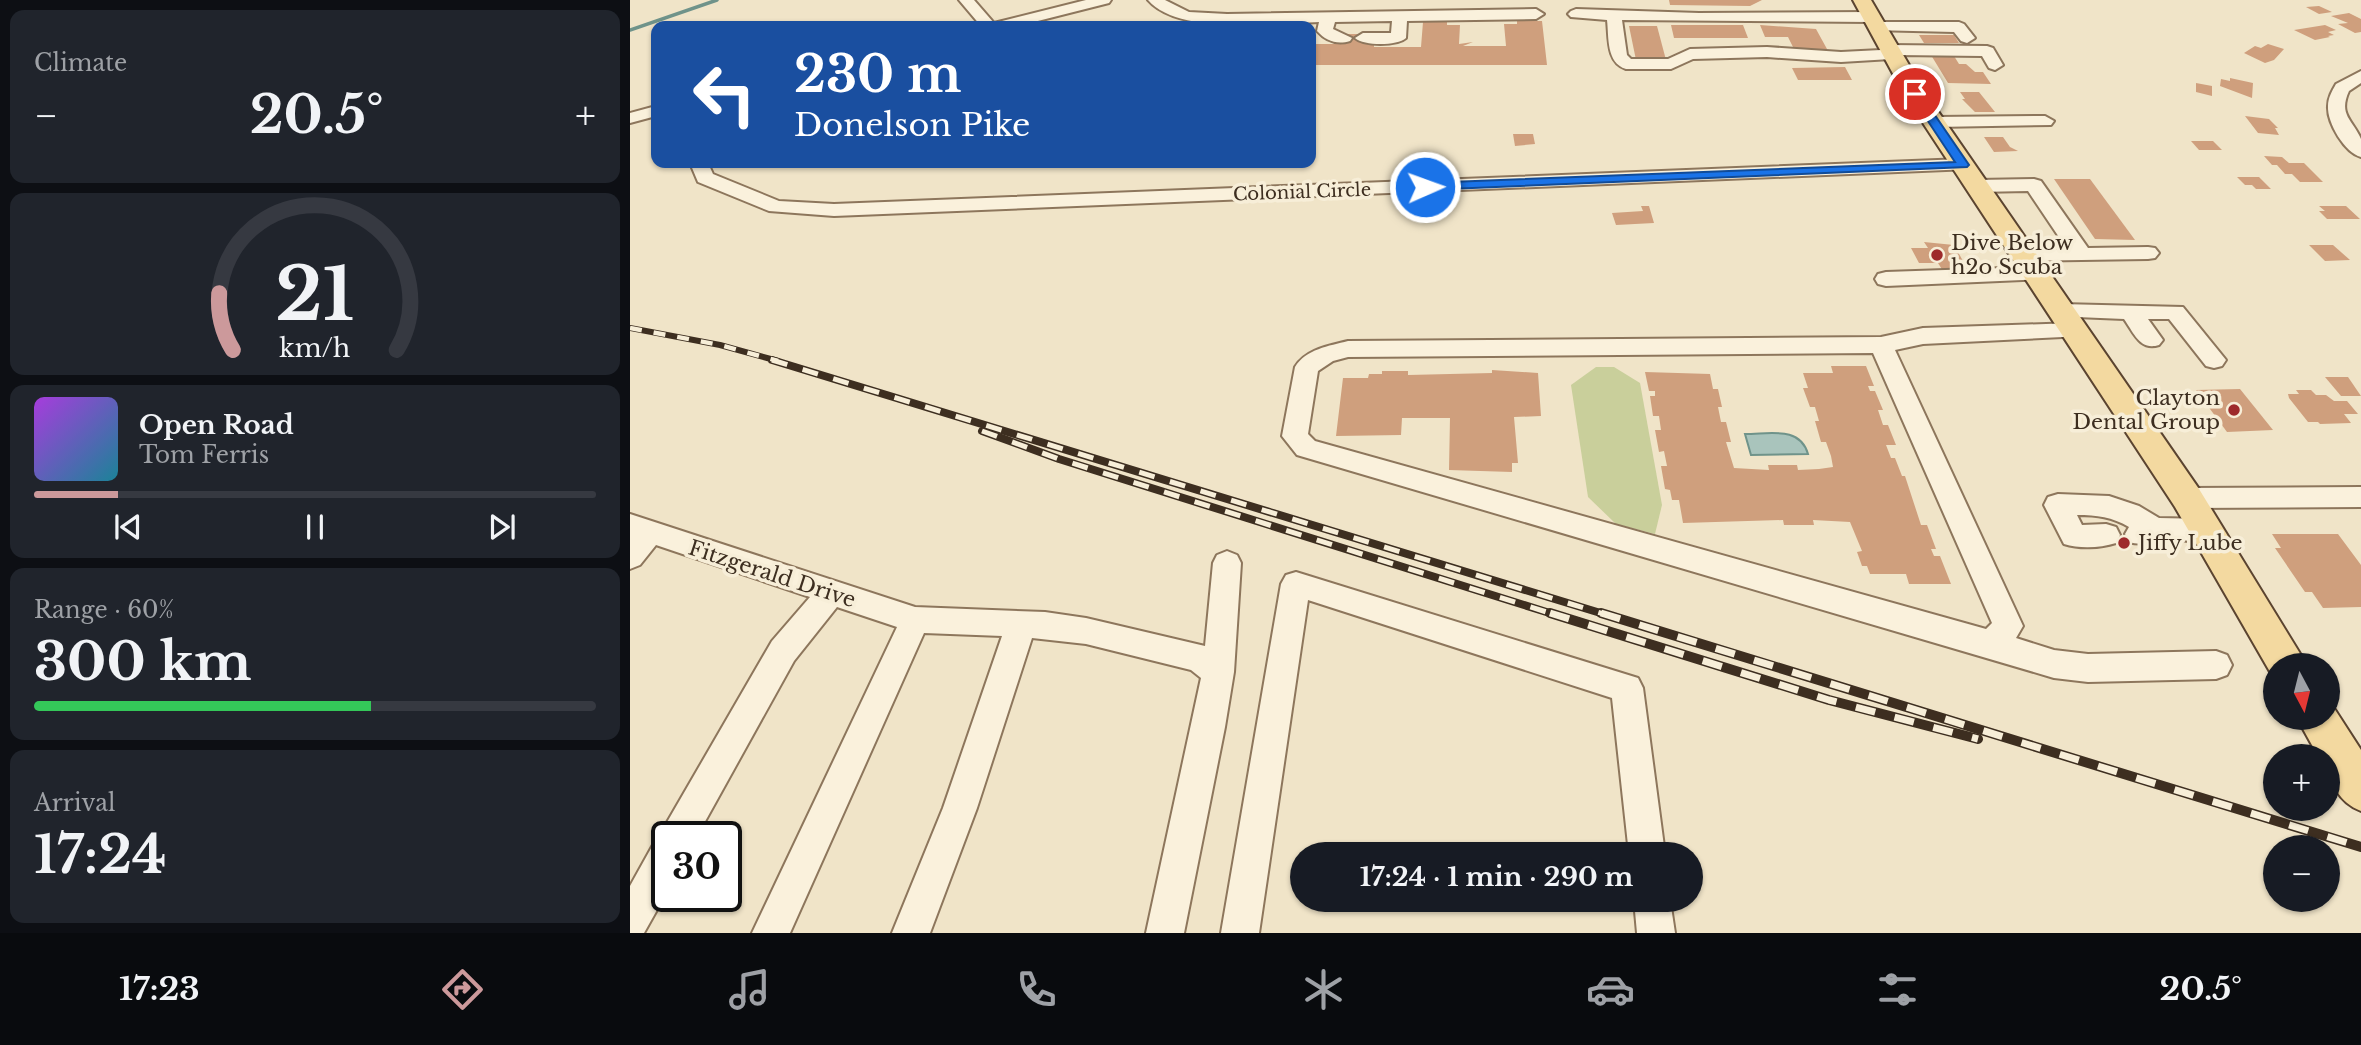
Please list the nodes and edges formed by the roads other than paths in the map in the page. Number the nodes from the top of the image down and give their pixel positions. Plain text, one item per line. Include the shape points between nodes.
1 (966, 0) edge
2 (1104, 0) edge
3 (1155, 0) edge
4 (1782, 0) edge
5 (1825, 7) edge
6 (1869, 12) edge
7 (1536, 13) dead end
8 (1576, 15) dead end
9 (1614, 15) junction
10 (1400, 17) junction
11 (1328, 18) junction
12 (985, 21) edge
13 (1020, 21) edge
14 (1228, 21) edge
15 (1262, 21) edge
16 (1344, 38) dead end
17 (1363, 38) dead end
18 (1398, 38) joint
19 (1966, 38) dead end
20 (1890, 52) junction
21 (1847, 56) junction
22 (1996, 65) dead end
23 (2361, 76) edge
24 (651, 112) edge
25 (630, 118) edge
26 (2045, 121) dead end
27 (1935, 122) junction
28 (2361, 151) edge
29 (1963, 165) junction
30 (701, 168) edge
31 (1977, 186) junction
32 (2148, 253) dead end
33 (2082, 255) junction
34 (2030, 265) junction
35 (1886, 279) dead end
36 (2130, 311) junction
37 (2068, 321) junction
38 (2151, 340) dead end
39 (1881, 345) junction
40 (2214, 360) dead end
41 (2187, 498) junction
42 (2361, 498) edge
43 (640, 530) edge
44 (2206, 530) junction
45 (2106, 535) dead end
46 (630, 557) edge
47 (1227, 563) dead end
48 (830, 594) junction
49 (915, 620) junction
50 (1021, 624) junction
51 (1992, 644) junction
52 (2280, 653) edge
53 (2216, 666) dead end
54 (1218, 672) junction
55 (2325, 730) edge
56 (2361, 790) edge
57 (687, 821) edge
58 (1646, 842) edge
59 (651, 885) edge
60 (1653, 912) edge
61 (630, 922) edge
62 (771, 933) edge
63 (911, 933) edge
64 (1165, 933) edge
65 (1240, 933) edge
66 (1656, 933) edge

1 - 12 street
2 - 13 street
3 - 14 street via 1182,17
4 - 5 street
5 - 6 street
5 - 9 street
5 - 21 street
6 - 19 street via 1959,27
6 - 20 main road
7 - 10 street
8 - 9 street
9 - 21 street via 1619,56 1626,64 1671,64 1690,54
10 - 11 street
10 - 18 street
11 - 15 street
11 - 16 street via 1325,31
17 - 18 street
20 - 21 street
20 - 22 street via 1987,51
20 - 27 main road
23 - 28 street via 2342,88 2336,109 2344,131
24 - 25 street
26 - 27 street
27 - 29 main road
29 - 30 street, Colonial Circle via 834,210 776,207 705,177
29 - 31 main road
31 - 33 street via 2034,185
31 - 34 main road
32 - 33 street
33 - 34 street
34 - 35 street
34 - 37 main road
36 - 37 street
36 - 38 street
36 - 40 street via 2175,312
37 - 39 street via 1923,336
37 - 41 main road
39 - 51 street via 2008,626
39 - 51 street via 1348,349 1325,355 1307,367 1295,436 1306,448
41 - 42 street
41 - 44 main road
43 - 46 street
43 - 48 street, Fitzgerald Drive
44 - 45 street via 2147,531 2127,511 2106,505 2058,505 2074,536
44 - 52 main road
47 - 54 street
48 - 49 street, Fitzgerald Drive
48 - 57 street via 783,651
49 - 50 street, Fitzgerald Drive
49 - 62 street
50 - 54 street, Fitzgerald Drive via 1128,639 1199,658
50 - 63 street via 960,808
51 - 53 street via 2076,667
54 - 64 street
55 - 56 main road
58 - 65 street via 1627,688 1296,584
59 - 61 street
60 - 66 street

